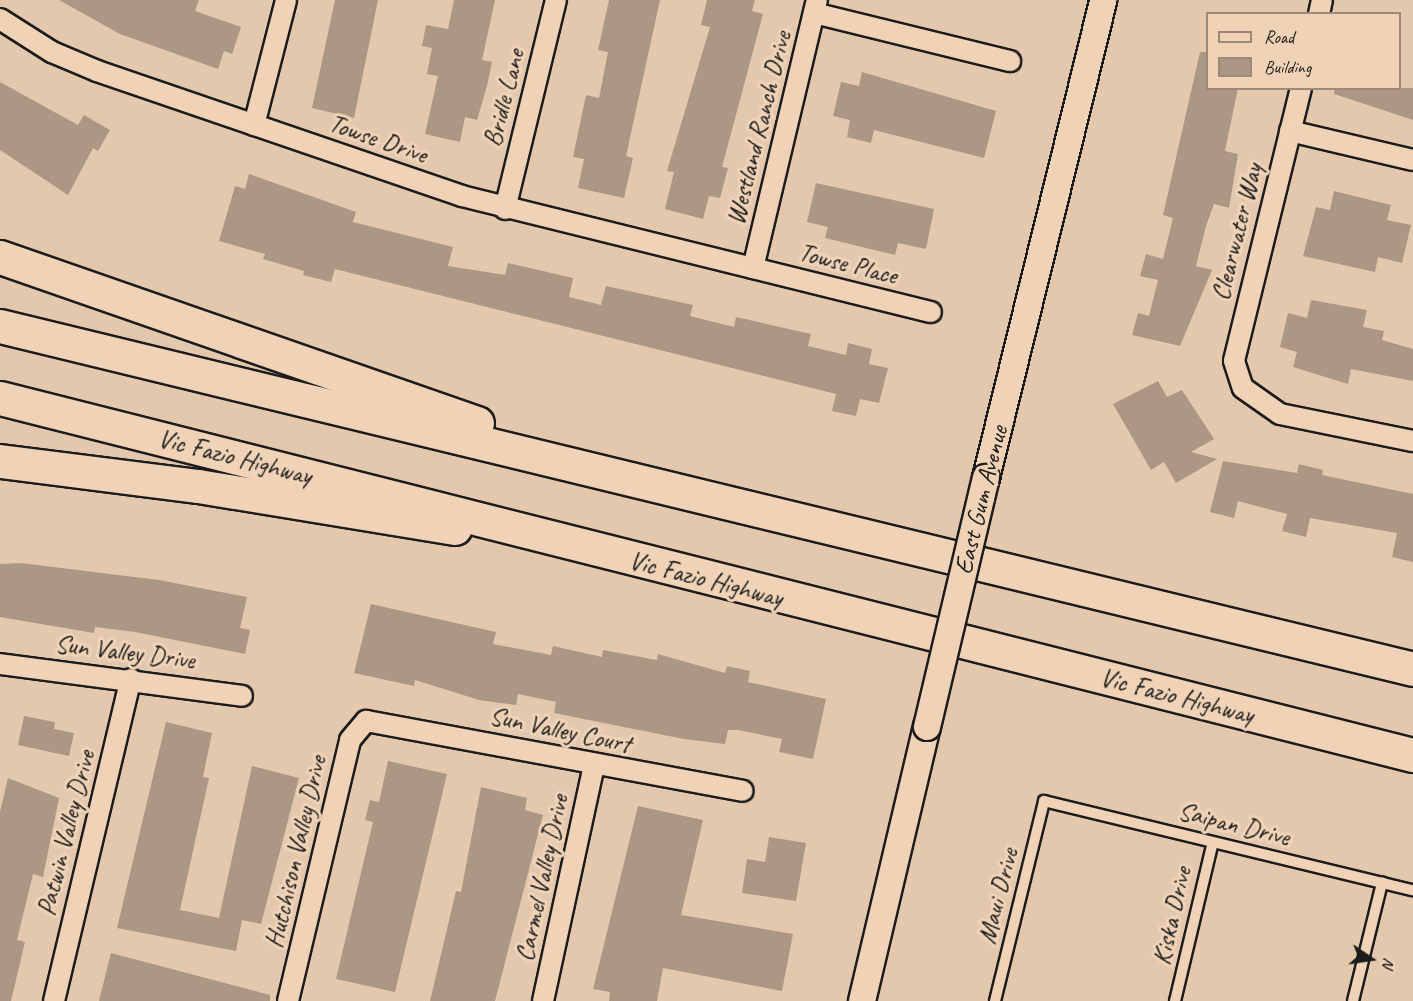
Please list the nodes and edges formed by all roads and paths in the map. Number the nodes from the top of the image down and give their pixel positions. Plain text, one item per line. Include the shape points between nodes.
1 (286, 0) edge
2 (556, 0) edge
3 (1103, 0) edge
4 (816, 7) edge
5 (0, 19) edge
6 (1010, 61) dead end
7 (1300, 90) edge
8 (254, 125) junction
9 (1290, 131) junction
10 (1413, 160) edge
11 (505, 209) junction
12 (0, 257) edge
13 (753, 268) junction
14 (931, 312) dead end
15 (0, 326) edge
16 (0, 398) edge
17 (1413, 441) edge
18 (567, 460) junction
19 (0, 461) edge
20 (527, 534) junction
21 (0, 664) edge
22 (1413, 669) edge
23 (132, 679) junction
24 (242, 696) dead end
25 (366, 721) joint
26 (1413, 755) edge
27 (594, 766) junction
28 (742, 791) dead end
29 (1044, 801) joint
30 (1213, 842) junction
31 (1382, 883) junction
32 (1413, 890) edge
33 (54, 1001) edge
34 (288, 1001) edge
35 (543, 1001) edge
36 (862, 1001) edge
37 (995, 1001) edge
38 (1175, 1001) edge
39 (1353, 1001) edge

1 - 8 street
2 - 11 street, Bridle Lane
3 - 36 street, East Gum Avenue, bridge
4 - 6 street
4 - 13 street, Westland Ranch Drive
5 - 8 street, Towse Drive via 88,67
7 - 9 street, Clearwater Way
8 - 11 street, Towse Drive
9 - 10 street
9 - 17 street, Clearwater Way via 1238,332 1234,362 1243,388 1280,414
11 - 13 street, Towse Drive
12 - 18 highway via 490,428
13 - 14 street, Towse Place
15 - 18 highway via 486,446
16 - 20 highway, Vic Fazio Highway
18 - 22 highway
19 - 20 highway via 198,486 408,524
20 - 26 highway, Vic Fazio Highway
21 - 23 street, Sun Valley Drive
23 - 24 street, Sun Valley Drive
23 - 33 street, Patwin Valley Drive
25 - 27 street, Sun Valley Court
25 - 34 street, Hutchison Valley Drive via 350,740
27 - 28 street, Sun Valley Court
27 - 35 street, Carmel Valley Drive
29 - 30 lane, Saipan Drive
29 - 37 lane, Maui Drive
30 - 31 lane, Saipan Drive
30 - 38 lane, Kiska Drive
31 - 32 lane, Saipan Drive
31 - 39 lane

